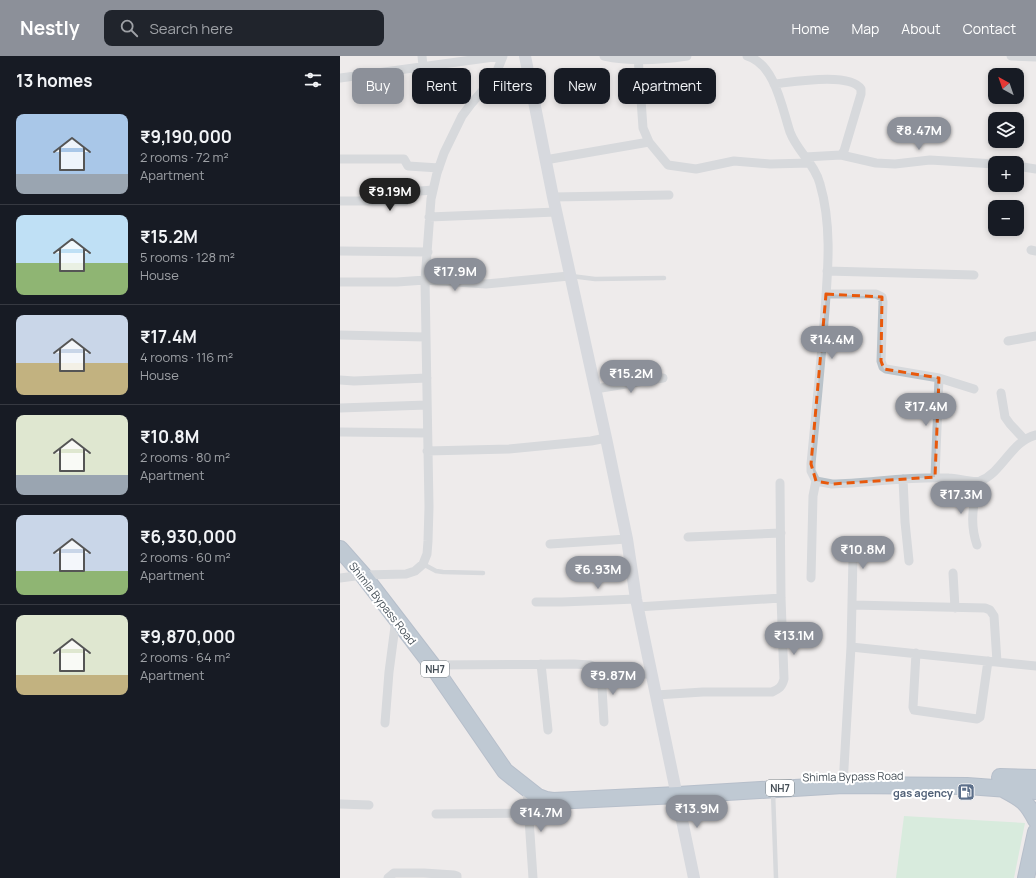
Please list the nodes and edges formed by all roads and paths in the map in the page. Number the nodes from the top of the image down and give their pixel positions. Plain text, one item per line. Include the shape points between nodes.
1 (422, 56) edge
2 (502, 56) edge
3 (525, 56) edge
4 (604, 56) edge
5 (687, 56) edge
6 (747, 56) edge
7 (1011, 56) edge
8 (1036, 57) edge
9 (638, 58) edge
10 (423, 66) junction
11 (340, 78) edge
12 (774, 84) junction
13 (649, 142) junction
14 (842, 155) junction
15 (340, 159) edge
16 (545, 160) junction
17 (807, 160) junction
18 (988, 164) edge
19 (1024, 167) edge
20 (439, 168) junction
21 (1036, 169) edge
22 (433, 190) junction
23 (669, 195) dead end
24 (553, 197) junction
25 (340, 201) edge
26 (556, 212) junction
27 (429, 217) junction
28 (340, 251) edge
29 (428, 252) junction
30 (827, 271) junction
31 (974, 275) dead end
32 (569, 276) junction
33 (664, 278) dead end
34 (425, 280) junction
35 (340, 282) edge
36 (826, 294) junction
37 (340, 334) edge
38 (1036, 336) edge
39 (425, 337) junction
40 (1008, 341) dead end
41 (427, 378) junction
42 (663, 378) dead end
43 (939, 378) junction
44 (340, 380) edge
45 (595, 389) junction
46 (974, 389) dead end
47 (1001, 393) dead end
48 (427, 405) junction
49 (340, 408) edge
50 (340, 432) edge
51 (427, 434) junction
52 (1036, 435) edge
53 (606, 438) junction
54 (1024, 439) junction
55 (427, 451) junction
56 (934, 477) junction
57 (903, 479) junction
58 (816, 481) junction
59 (977, 482) junction
60 (780, 483) dead end
61 (781, 533) junction
62 (688, 537) dead end
63 (626, 539) junction
64 (550, 544) dead end
65 (977, 545) dead end
66 (340, 550) edge
67 (853, 557) dead end
68 (909, 561) dead end
69 (422, 564) junction
70 (483, 573) dead end
71 (953, 573) dead end
72 (363, 575) junction
73 (340, 578) edge
74 (811, 578) dead end
75 (781, 598) junction
76 (536, 602) dead end
77 (636, 603) junction
78 (852, 605) junction
79 (954, 608) junction
80 (396, 619) junction
81 (851, 647) junction
82 (916, 653) junction
83 (992, 661) junction
84 (541, 664) junction
85 (432, 665) junction
86 (1036, 666) edge
87 (601, 671) junction
88 (652, 674) junction
89 (656, 695) junction
90 (604, 722) dead end
91 (386, 723) dead end
92 (548, 730) dead end
93 (1036, 774) edge
94 (1016, 778) junction
95 (1036, 778) edge
96 (843, 780) junction
97 (773, 788) junction
98 (1002, 788) junction
99 (527, 789) junction
100 (676, 790) junction
101 (1036, 791) edge
102 (340, 804) edge
103 (369, 805) dead end
104 (436, 814) dead end
105 (529, 814) junction
106 (1036, 820) edge
107 (1036, 832) edge
108 (388, 878) edge
109 (457, 878) edge
110 (533, 878) edge
111 (694, 878) edge
112 (776, 878) edge
113 (1026, 878) edge

1 - 10 street
2 - 10 street
2 - 20 street via 491,82 462,116
3 - 16 street
4 - 9 street
5 - 9 street
6 - 12 street via 758,62
7 - 8 street
9 - 13 street via 643,128
10 - 11 street
12 - 14 street via 830,79 859,86 861,94
12 - 17 street via 790,133
13 - 16 street
13 - 17 street via 668,165 696,169 734,161 770,164
14 - 17 street
14 - 18 street via 876,163 895,164 930,160
15 - 20 street via 404,159 408,166
16 - 24 street
17 - 30 street via 820,182 825,209
19 - 21 street
20 - 22 street
22 - 25 street via 407,192 405,201
22 - 27 street
23 - 24 street
24 - 26 street
26 - 27 street
26 - 32 street
27 - 29 street
28 - 29 street
29 - 34 street
30 - 31 street
30 - 36 street
32 - 33 lane via 595,280
32 - 34 street via 486,284
32 - 45 street
34 - 35 street
34 - 39 street
36 - 43 street via 880,295 883,302 883,367
36 - 58 street via 811,464
37 - 39 street
38 - 40 street
39 - 41 street
41 - 44 street
41 - 48 street
42 - 45 street
43 - 46 street
43 - 56 street
45 - 53 street
47 - 54 street via 1005,417
48 - 49 street
48 - 51 street
50 - 51 street
51 - 55 street
52 - 54 street
53 - 55 street via 509,449
53 - 63 street
54 - 59 street via 989,475
55 - 69 street via 428,542 427,554
56 - 57 street
56 - 59 street
57 - 58 street via 832,484
57 - 68 street
58 - 74 street via 813,496
59 - 65 street via 972,510 973,536
60 - 61 street
61 - 62 street
61 - 75 street
63 - 64 street
63 - 77 street
66 - 72 highway, Shimla Bypass Road / NH7
67 - 78 street
69 - 70 lane via 436,571
69 - 72 street via 415,571 406,574
71 - 79 street
72 - 73 street
72 - 80 highway, Shimla Bypass Road / NH7
75 - 77 street
75 - 89 street via 784,679 779,689 772,692
76 - 77 street
77 - 88 street
78 - 79 street
78 - 81 street
79 - 83 street via 983,607 992,612
80 - 85 highway, Shimla Bypass Road / NH7
80 - 91 street
81 - 82 street
81 - 96 street
82 - 83 street
82 - 83 street via 914,710 977,719 980,717
83 - 86 street
84 - 85 street
84 - 87 street via 590,665
84 - 92 street
85 - 99 highway, Shimla Bypass Road / NH7 via 505,771
87 - 88 street via 615,674
87 - 90 street
88 - 89 street
89 - 100 street
93 - 94 highway
94 - 95 highway, Shimla Bypass Road / NH7
94 - 96 highway, Shimla Bypass Road / NH7
96 - 97 highway, Shimla Bypass Road / NH7
96 - 98 highway, Shimla Bypass Road / NH7
96 - 100 highway, Shimla Bypass Road / NH7 via 762,779
97 - 100 highway, Shimla Bypass Road / NH7
97 - 112 lane
98 - 101 highway, Shimla Bypass Road / NH7
98 - 106 highway via 1030,807
99 - 100 highway, Shimla Bypass Road / NH7
99 - 105 street
100 - 111 street
102 - 103 street
104 - 105 street
105 - 110 street
107 - 113 highway
108 - 109 street via 394,873 454,875

